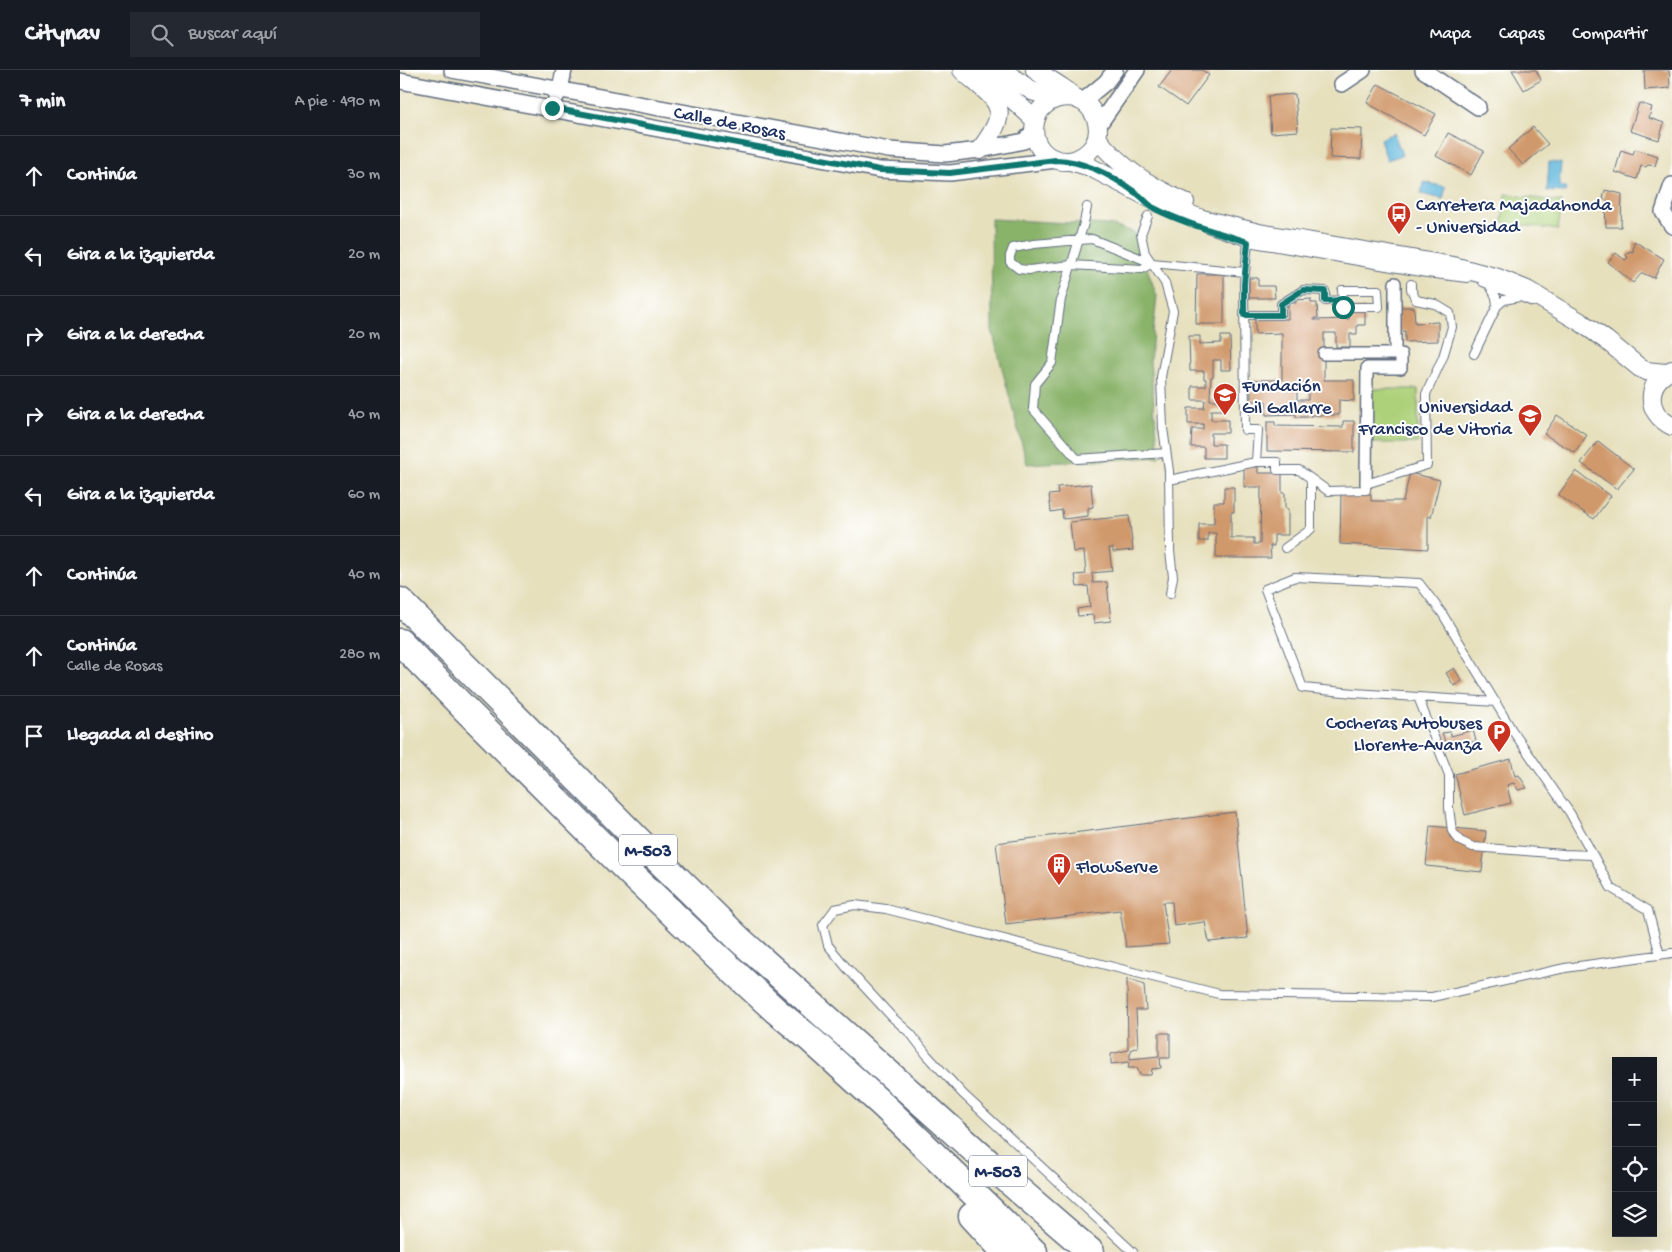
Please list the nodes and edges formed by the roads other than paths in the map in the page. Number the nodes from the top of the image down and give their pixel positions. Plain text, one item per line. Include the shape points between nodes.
1 (452, 70) edge
2 (564, 70) edge
3 (962, 70) edge
4 (980, 70) edge
5 (1002, 70) edge
6 (1034, 70) edge
7 (1115, 70) edge
8 (1137, 70) edge
9 (1364, 70) edge
10 (1423, 70) edge
11 (400, 81) edge
12 (1342, 84) dead end
13 (560, 90) junction
14 (1057, 98) junction
15 (1079, 100) junction
16 (1478, 107) dead end
17 (552, 108) junction
18 (1034, 125) junction
19 (1097, 132) junction
20 (980, 150) junction
21 (1063, 160) junction
22 (1672, 185) edge
23 (1137, 193) junction
24 (1087, 208) dead end
25 (1148, 216) dead end
26 (1672, 226) edge
27 (1284, 236) junction
28 (1079, 239) junction
29 (1248, 242) junction
30 (1152, 263) junction
31 (1071, 265) junction
32 (1245, 272) junction
33 (1395, 283) dead end
34 (1411, 284) dead end
35 (1489, 284) junction
36 (1520, 297) junction
37 (1343, 300) junction
38 (1497, 306) junction
39 (1244, 315) junction
40 (1582, 323) junction
41 (1366, 351) junction
42 (1324, 354) dead end
43 (1394, 354) junction
44 (1474, 354) dead end
45 (1628, 359) junction
46 (1365, 368) junction
47 (1669, 371) edge
48 (1652, 398) junction
49 (1672, 426) edge
50 (1166, 453) junction
51 (1256, 462) junction
52 (1311, 479) junction
53 (1169, 480) junction
54 (1366, 484) junction
55 (1285, 548) dead end
56 (1170, 594) dead end
57 (400, 601) edge
58 (400, 642) edge
59 (1418, 697) junction
60 (1496, 702) junction
61 (1593, 855) junction
62 (1672, 953) edge
63 (1660, 955) junction
64 (775, 1010) junction
65 (1006, 1252) edge
66 (1034, 1252) edge
67 (1091, 1252) edge
68 (1134, 1252) edge

1 - 13 street, Calle de Rosas
2 - 13 street
3 - 20 street via 996,101 1000,112 998,122
4 - 18 street
5 - 14 street via 1032,91
6 - 15 street
7 - 15 street via 1106,82
8 - 19 street
9 - 12 street
10 - 16 street
11 - 17 street, Calle de Rosas
13 - 17 street
13 - 20 street, Calle de Rosas via 889,150 945,154
14 - 15 street
14 - 18 street via 1043,106
15 - 19 street via 1094,114
17 - 21 street, Calle de Rosas via 880,170 950,173
18 - 20 street, Calle de Rosas via 1024,141
18 - 21 street via 1042,151
19 - 21 street via 1090,150 1077,159
19 - 27 street via 1122,166 1161,191 1208,211
21 - 23 street via 1090,167
22 - 26 street via 1663,212
23 - 27 street via 1202,219
23 - 29 lane via 1170,216
24 - 28 lane
25 - 30 lane via 1141,234 1145,253
27 - 40 street via 1486,274 1527,290
28 - 30 lane via 1092,239
28 - 31 lane
28 - 31 lane via 1013,248 1010,256 1010,262 1019,269
29 - 32 lane
29 - 35 lane
30 - 31 lane via 1142,269
30 - 32 lane
30 - 50 lane via 1166,283 1173,311 1161,377
31 - 50 lane via 1061,299 1052,363 1035,384 1034,409 1077,459
32 - 39 lane
33 - 43 street
34 - 54 lane via 1416,300 1435,304 1450,313 1452,327 1426,394 1426,465
35 - 36 lane
35 - 38 lane
36 - 38 lane via 1504,300
36 - 40 lane
37 - 37 lane via 1343,307 1379,307 1378,290 1342,290
37 - 39 lane via 1325,301 1325,291 1303,290 1281,304 1281,315
38 - 44 lane
39 - 51 lane via 1245,430 1258,430
40 - 45 street
41 - 42 street
41 - 43 street
41 - 46 street
43 - 46 street via 1402,354 1401,368
45 - 47 street via 1646,371
45 - 48 street
46 - 54 street
47 - 48 street via 1655,384
48 - 49 street via 1656,413
50 - 53 lane
51 - 52 lane via 1277,462 1277,470 1299,470
51 - 53 lane
52 - 54 lane via 1328,491 1366,490
52 - 55 lane via 1311,529
53 - 56 lane via 1173,577
57 - 67 highway, M-503 via 740,940
58 - 64 highway, M-503 via 630,873
59 - 60 lane
59 - 60 lane via 1303,688 1265,589 1295,576 1420,583 1442,612
59 - 61 lane via 1449,775 1452,831 1460,841 1473,847
60 - 61 lane via 1570,813
61 - 63 lane via 1611,888 1648,910
62 - 63 lane
63 - 68 lane via 1565,968 1432,997 1219,994 886,909 855,905 835,909 823,925 828,945 846,967 963,1094
64 - 65 highway via 798,1044 916,1155
64 - 66 highway, M-503 via 886,1108

